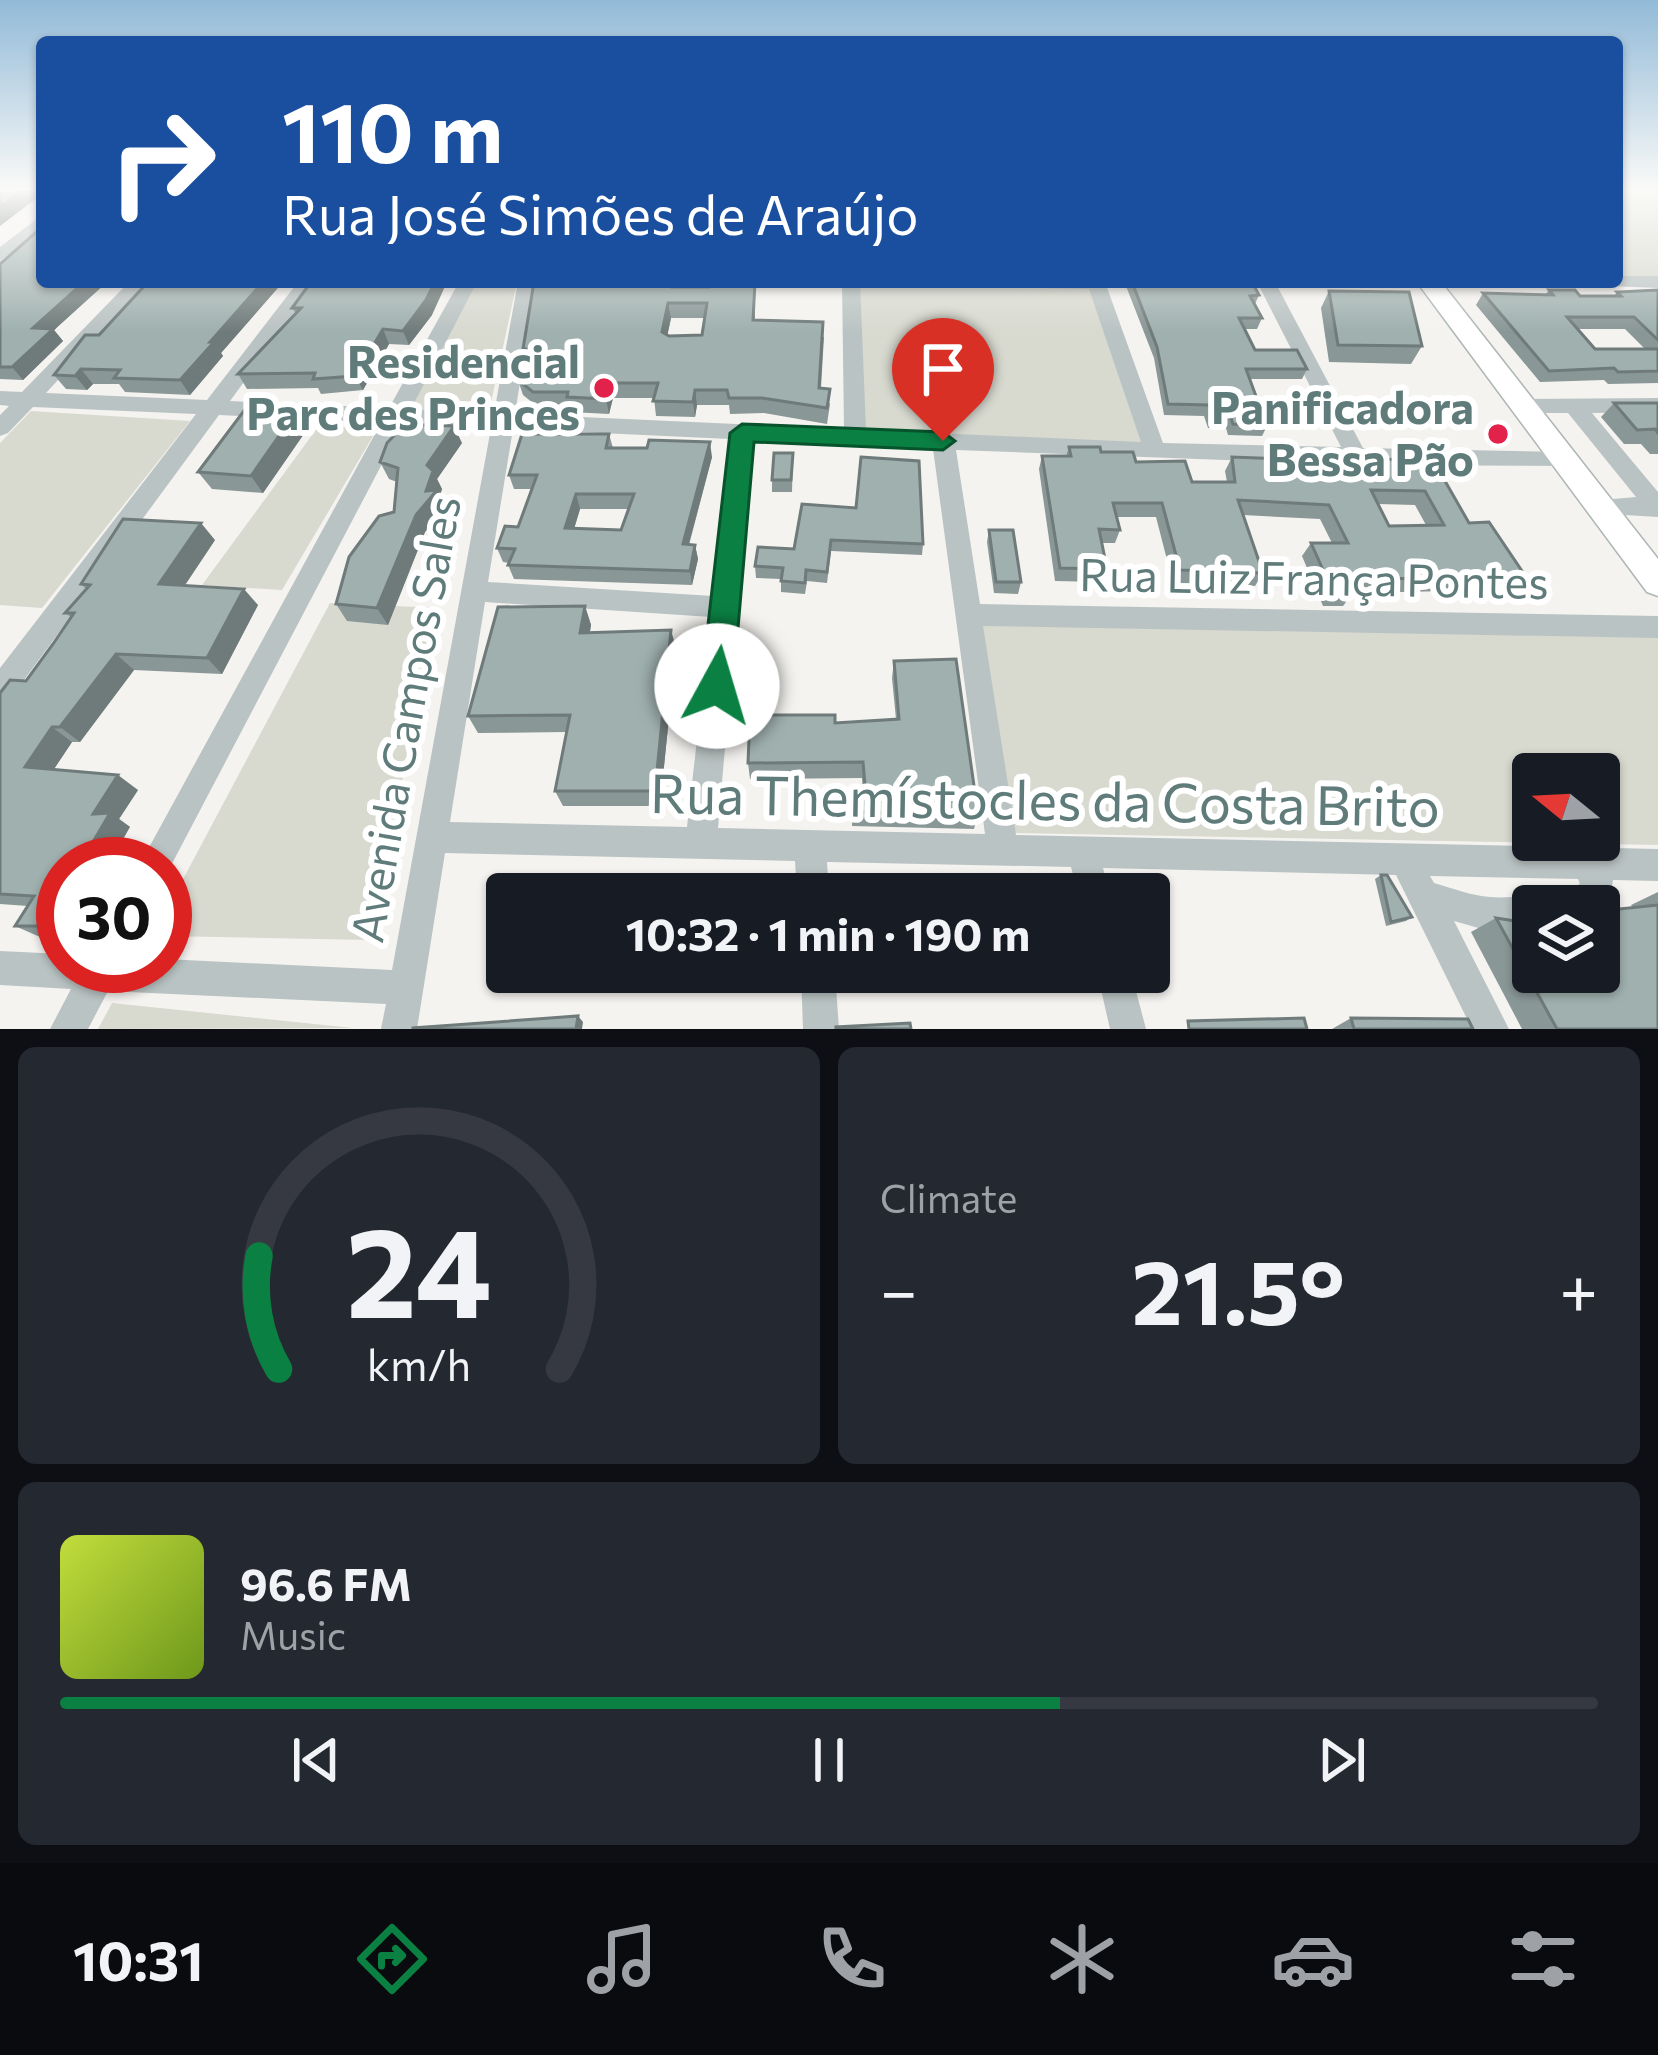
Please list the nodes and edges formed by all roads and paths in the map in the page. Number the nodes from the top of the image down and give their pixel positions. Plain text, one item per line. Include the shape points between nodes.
1 (23, 236) edge
2 (0, 256) edge
3 (1623, 282) edge
4 (1658, 282) edge
5 (133, 288) edge
6 (303, 288) edge
7 (464, 288) edge
8 (526, 288) edge
9 (851, 288) edge
10 (1098, 288) edge
11 (1269, 288) edge
12 (1434, 288) edge
13 (0, 398) edge
14 (28, 399) junction
15 (1658, 405) edge
16 (1524, 406) junction
17 (1574, 406) junction
18 (213, 408) junction
19 (395, 417) junction
20 (502, 421) junction
21 (0, 428) edge
22 (742, 433) junction
23 (855, 437) junction
24 (943, 441) junction
25 (1155, 451) junction
26 (1357, 457) junction
27 (1562, 460) junction
28 (1599, 507) junction
29 (1657, 507) edge
30 (1658, 583) edge
31 (473, 591) junction
32 (725, 607) junction
33 (968, 614) junction
34 (1658, 627) edge
35 (0, 690) edge
36 (171, 837) edge
37 (430, 837) junction
38 (701, 846) junction
39 (1002, 846) junction
40 (810, 848) junction
41 (1082, 849) junction
42 (1405, 860) junction
43 (1586, 863) junction
44 (1658, 865) edge
45 (812, 873) edge
46 (1088, 873) edge
47 (1597, 885) edge
48 (1424, 897) junction
49 (1512, 911) edge
50 (0, 968) edge
51 (36, 969) edge
52 (192, 975) edge
53 (406, 988) junction
54 (88, 993) edge
55 (819, 993) edge
56 (1119, 993) edge
57 (68, 1029) edge
58 (399, 1029) edge
59 (821, 1029) edge
60 (1128, 1029) edge
61 (1491, 1029) edge

1 - 2 street
3 - 4 street
5 - 14 street
6 - 18 street
7 - 19 street
8 - 20 street, Avenida Campos Sales
9 - 23 street
10 - 25 street
11 - 26 street
12 - 16 main road
13 - 14 street
14 - 18 street
14 - 21 street
15 - 17 street
16 - 17 street
16 - 27 main road
17 - 29 street
18 - 19 street
18 - 35 street
19 - 20 street
19 - 36 street
20 - 22 street
20 - 31 street, Avenida Campos Sales
22 - 23 street
22 - 32 street
23 - 24 street
24 - 25 street
24 - 33 street
25 - 26 street
26 - 27 street
27 - 28 main road
28 - 29 street
28 - 30 main road
31 - 32 street
31 - 37 street, Avenida Campos Sales
32 - 38 street
33 - 34 street, Rua Luiz França Pontes
33 - 39 street
37 - 38 street, Rua Themístocles da Costa Brito
37 - 53 street, Avenida Campos Sales
38 - 40 street, Rua Themístocles da Costa Brito
39 - 40 street, Rua Themístocles da Costa Brito
39 - 41 street, Rua Themístocles da Costa Brito
40 - 45 street
41 - 42 street, Rua Themístocles da Costa Brito
41 - 46 street
42 - 43 street, Rua Themístocles da Costa Brito
42 - 48 street
43 - 44 street, Rua Themístocles da Costa Brito
43 - 47 street
48 - 49 street via 1490,914
48 - 61 street
50 - 51 street
52 - 53 street
53 - 58 street, Avenida Campos Sales
54 - 57 street
55 - 59 street
56 - 60 street

